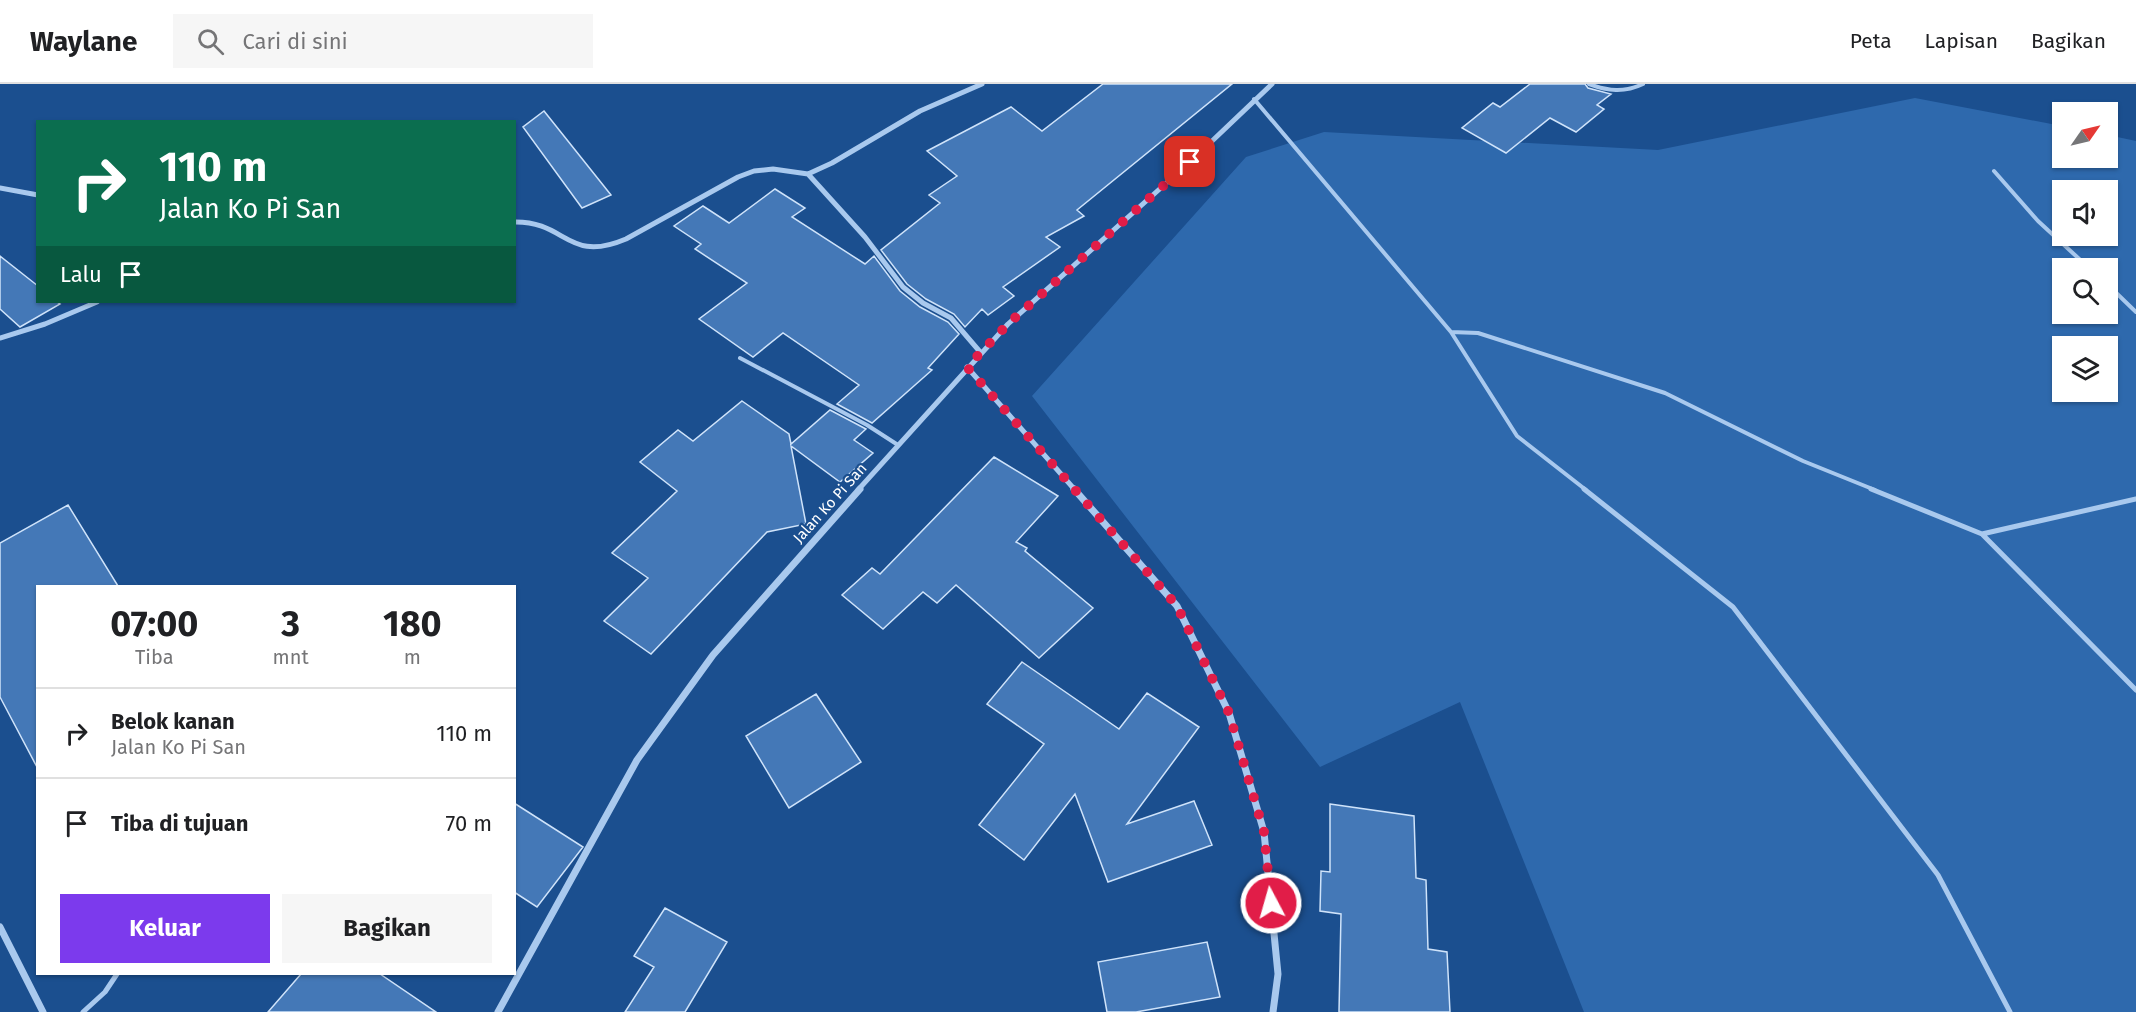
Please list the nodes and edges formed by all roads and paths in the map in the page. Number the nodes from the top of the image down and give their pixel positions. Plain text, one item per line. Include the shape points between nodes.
1 (982, 84) edge
2 (1272, 84) edge
3 (1589, 84) edge
4 (1643, 84) edge
5 (1254, 99) junction
6 (1994, 171) dead end
7 (808, 174) junction
8 (0, 188) edge
9 (36, 195) edge
10 (516, 222) edge
11 (2078, 258) edge
12 (2118, 295) edge
13 (95, 303) edge
14 (2136, 312) edge
15 (1451, 332) junction
16 (0, 338) edge
17 (981, 353) junction
18 (740, 358) dead end
19 (967, 367) junction
20 (898, 444) junction
21 (2136, 499) edge
22 (1982, 534) junction
23 (2136, 690) edge
24 (1, 931) edge
25 (116, 975) edge
26 (43, 1012) edge
27 (83, 1012) edge
28 (498, 1012) edge
29 (1273, 1012) edge
30 (2010, 1012) edge

1 - 7 street via 920,111
2 - 5 street, Jalan Ko Pi San
3 - 4 lane via 1625,92
5 - 15 lane
5 - 17 street, Jalan Ko Pi San
6 - 11 lane via 2038,221
7 - 10 street via 773,169 754,171 606,247 589,248 574,243 537,222
7 - 17 street via 865,237 903,287 922,303 951,318
8 - 9 street
12 - 14 lane
13 - 16 street
15 - 22 lane via 1478,333 1665,393 1803,461
15 - 30 lane via 1517,436 1733,607 1938,875
17 - 19 street, Jalan Ko Pi San
18 - 20 lane
19 - 20 street, Jalan Ko Pi San
19 - 29 street via 1177,606 1229,713 1264,832 1278,974
20 - 28 street, Jalan Ko Pi San via 713,655 637,760
21 - 22 lane
22 - 23 lane
24 - 26 street
25 - 27 lane

